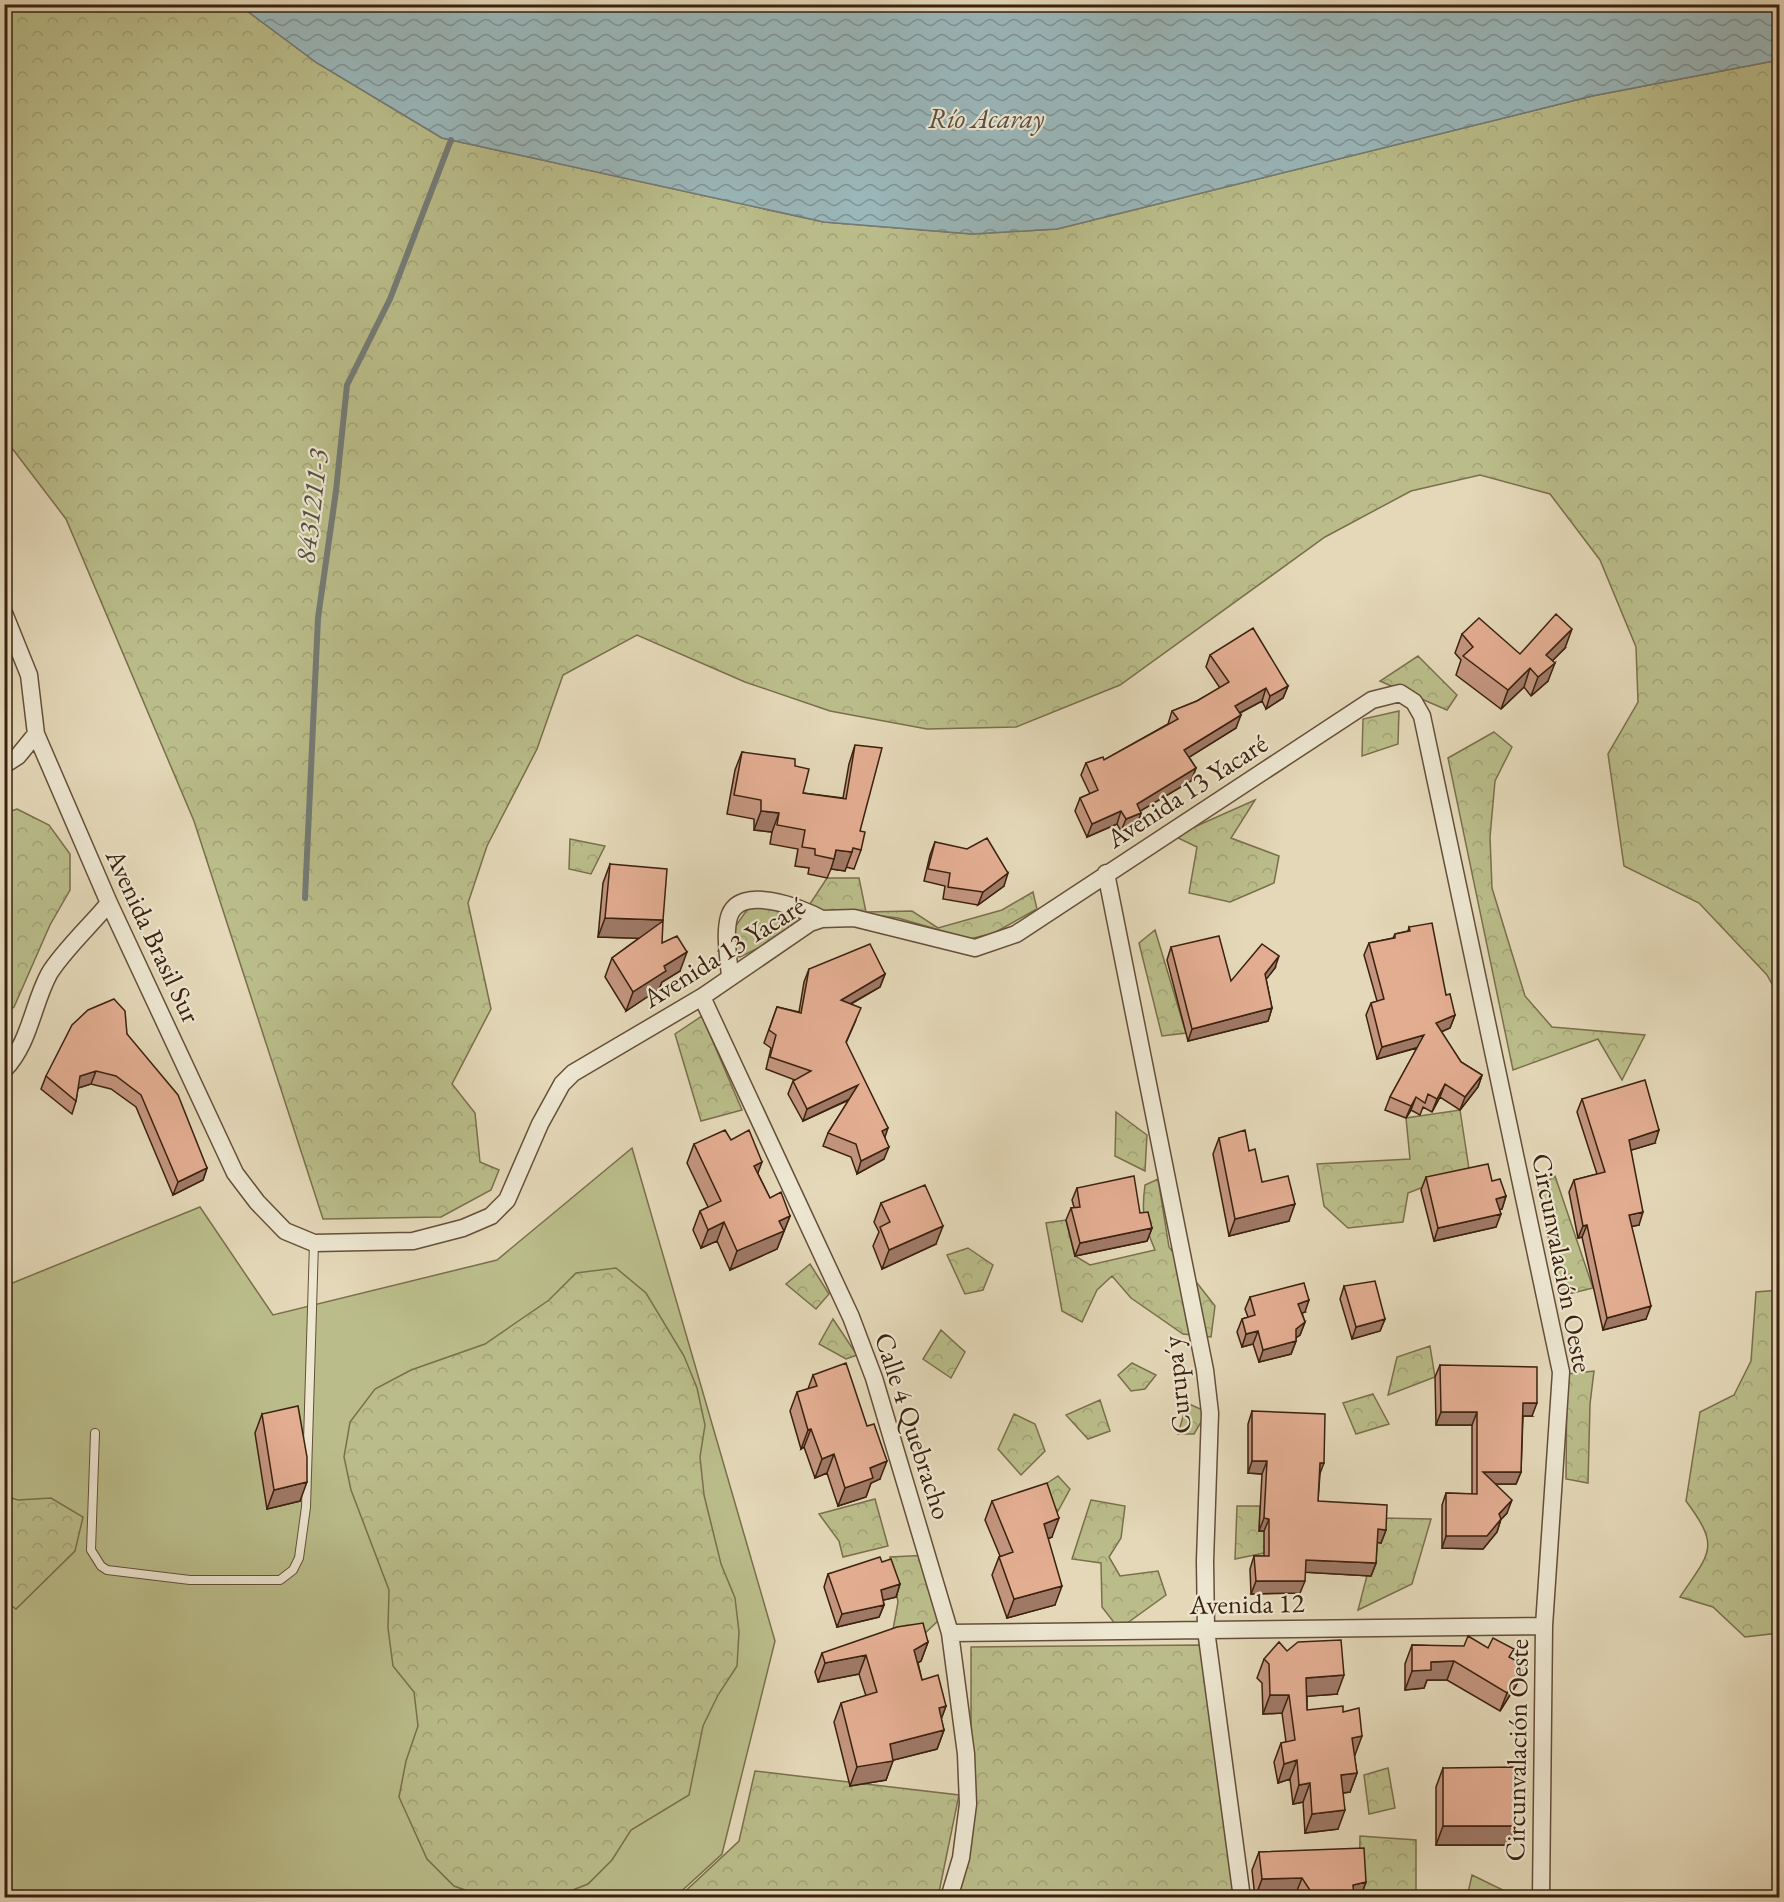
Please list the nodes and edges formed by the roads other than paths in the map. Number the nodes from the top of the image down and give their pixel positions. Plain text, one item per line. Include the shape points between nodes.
1 (4, 613) edge
2 (1400, 693) joint
3 (36, 734) junction
4 (4, 765) edge
5 (1106, 873) junction
6 (109, 903) junction
7 (822, 919) junction
8 (730, 978) junction
9 (702, 997) junction
10 (4, 1070) edge
11 (314, 1243) junction
12 (95, 1433) dead end
13 (1544, 1626) junction
14 (1206, 1630) junction
15 (950, 1633) junction
16 (949, 1898) edge
17 (1242, 1898) edge
18 (1541, 1898) edge

1 - 3 street, Avenida Brasil Sur via 29,675
2 - 5 street, Avenida 13 Yacaré via 1372,700
2 - 13 street, Circunvalación Oeste via 1414,702 1422,716 1561,1372
3 - 4 street via 18,756
3 - 6 street, Avenida Brasil Sur
5 - 7 street, Avenida 13 Yacaré via 1016,934 975,948 854,918
5 - 14 street, Curupa´y via 1205,1370 1210,1413
6 - 10 street via 50,974 25,1040
6 - 11 street, Avenida Brasil Sur via 235,1173 256,1202 285,1231
7 - 8 street, Avenida 13 Yacaré via 810,923
7 - 8 street via 805,910 761,900 739,904 733,909 728,926
8 - 9 street, Avenida 13 Yacaré
9 - 11 street, Avenida 13 Yacaré via 573,1073 562,1084 507,1200 491,1216 413,1241
9 - 15 street, Calle 4 Quebracho via 851,1317 874,1378
11 - 12 lane via 306,1507 299,1558 293,1570 280,1580 190,1580 107,1570 101,1566 91,1550
13 - 14 street, Avenida 12
13 - 18 street, Circunvalación Oeste
14 - 15 street, Avenida 12
14 - 17 street, Curupa´y
15 - 16 street, Calle 4 Quebracho via 966,1754 968,1804 961,1858

